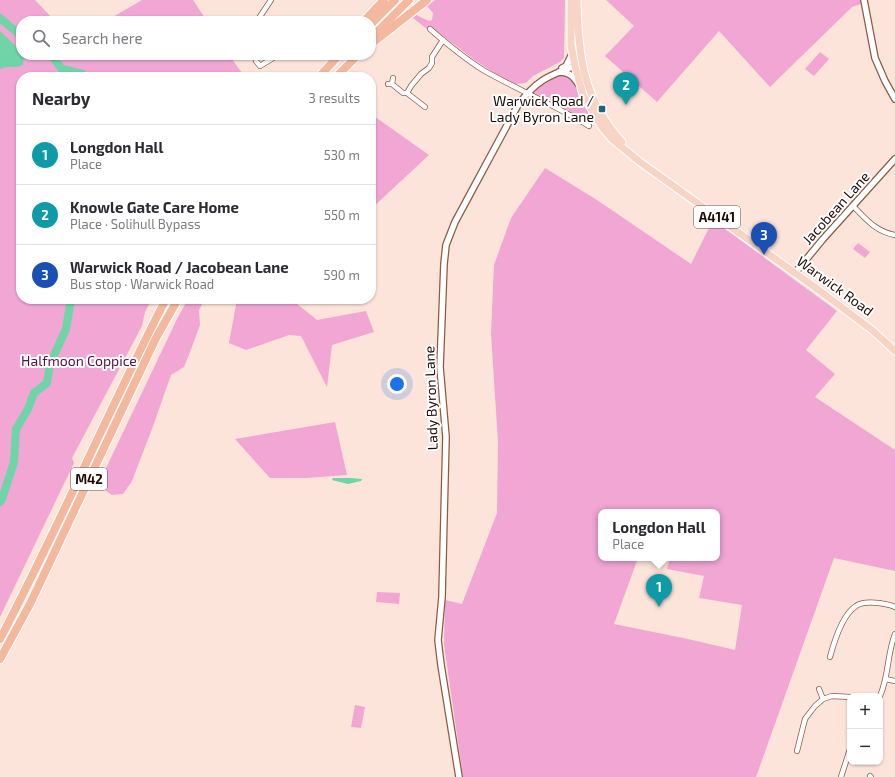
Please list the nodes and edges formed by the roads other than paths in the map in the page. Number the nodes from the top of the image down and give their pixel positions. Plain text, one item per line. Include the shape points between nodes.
1 (271, 0) edge
2 (384, 0) edge
3 (395, 0) edge
4 (410, 0) edge
5 (427, 0) edge
6 (571, 0) edge
7 (577, 0) edge
8 (864, 0) edge
9 (578, 15) junction
10 (261, 16) edge
11 (369, 16) edge
12 (376, 19) edge
13 (430, 29) dead end
14 (376, 33) edge
15 (376, 40) edge
16 (443, 40) junction
17 (572, 54) junction
18 (270, 60) edge
19 (334, 60) edge
20 (349, 60) edge
21 (353, 60) edge
22 (256, 61) dead end
23 (575, 66) junction
24 (324, 72) edge
25 (337, 72) edge
26 (341, 72) edge
27 (557, 72) junction
28 (393, 78) dead end
29 (581, 88) junction
30 (407, 93) junction
31 (527, 94) junction
32 (895, 99) edge
33 (425, 107) dead end
34 (589, 126) dead end
35 (895, 159) edge
36 (640, 162) junction
37 (853, 206) junction
38 (895, 235) edge
39 (795, 273) junction
40 (164, 304) edge
41 (175, 304) edge
42 (895, 351) edge
43 (895, 607) edge
44 (895, 634) edge
45 (0, 639) edge
46 (830, 658) dead end
47 (0, 659) edge
48 (886, 679) junction
49 (895, 681) edge
50 (818, 689) dead end
51 (881, 693) edge
52 (847, 698) edge
53 (823, 699) junction
54 (797, 751) dead end
55 (847, 758) edge
56 (458, 777) edge
57 (841, 777) edge

1 - 10 street
2 - 11 highway
3 - 12 highway
4 - 14 highway
5 - 15 highway
6 - 17 main road, A4141
7 - 9 main road, A4141
8 - 32 street via 875,58
9 - 23 main road via 575,26 578,60
9 - 36 main road, A4141 via 582,64 590,92 615,135
13 - 16 street
16 - 30 street via 432,57 429,68 421,74
16 - 31 street via 482,69
17 - 23 main road, A4141
17 - 27 street via 566,66
18 - 22 street via 260,66
19 - 24 highway
20 - 25 highway
21 - 26 highway
23 - 27 street, Lady Byron Lane
23 - 29 main road, A4141
27 - 29 street via 568,73
27 - 31 street, Lady Byron Lane via 543,79
28 - 30 street via 390,84
29 - 36 main road, A4141 via 602,127 612,139
30 - 33 street
31 - 34 street via 545,101
31 - 56 street, Lady Byron Lane via 518,105 455,222 446,245 444,264 440,367 446,437 442,597 438,640
35 - 37 street, Jacobean Lane
36 - 39 main road, Warwick Road / A4141
37 - 38 street via 874,227
37 - 39 street, Jacobean Lane
39 - 42 main road, Warwick Road / A4141 via 872,330
40 - 45 highway, M42
41 - 47 highway, M42 via 156,338 30,604
43 - 46 street via 873,602 856,606 841,626
44 - 48 street via 890,648
48 - 49 street
48 - 51 street
50 - 53 street
52 - 53 street via 832,696
53 - 54 street via 805,719
55 - 57 street

